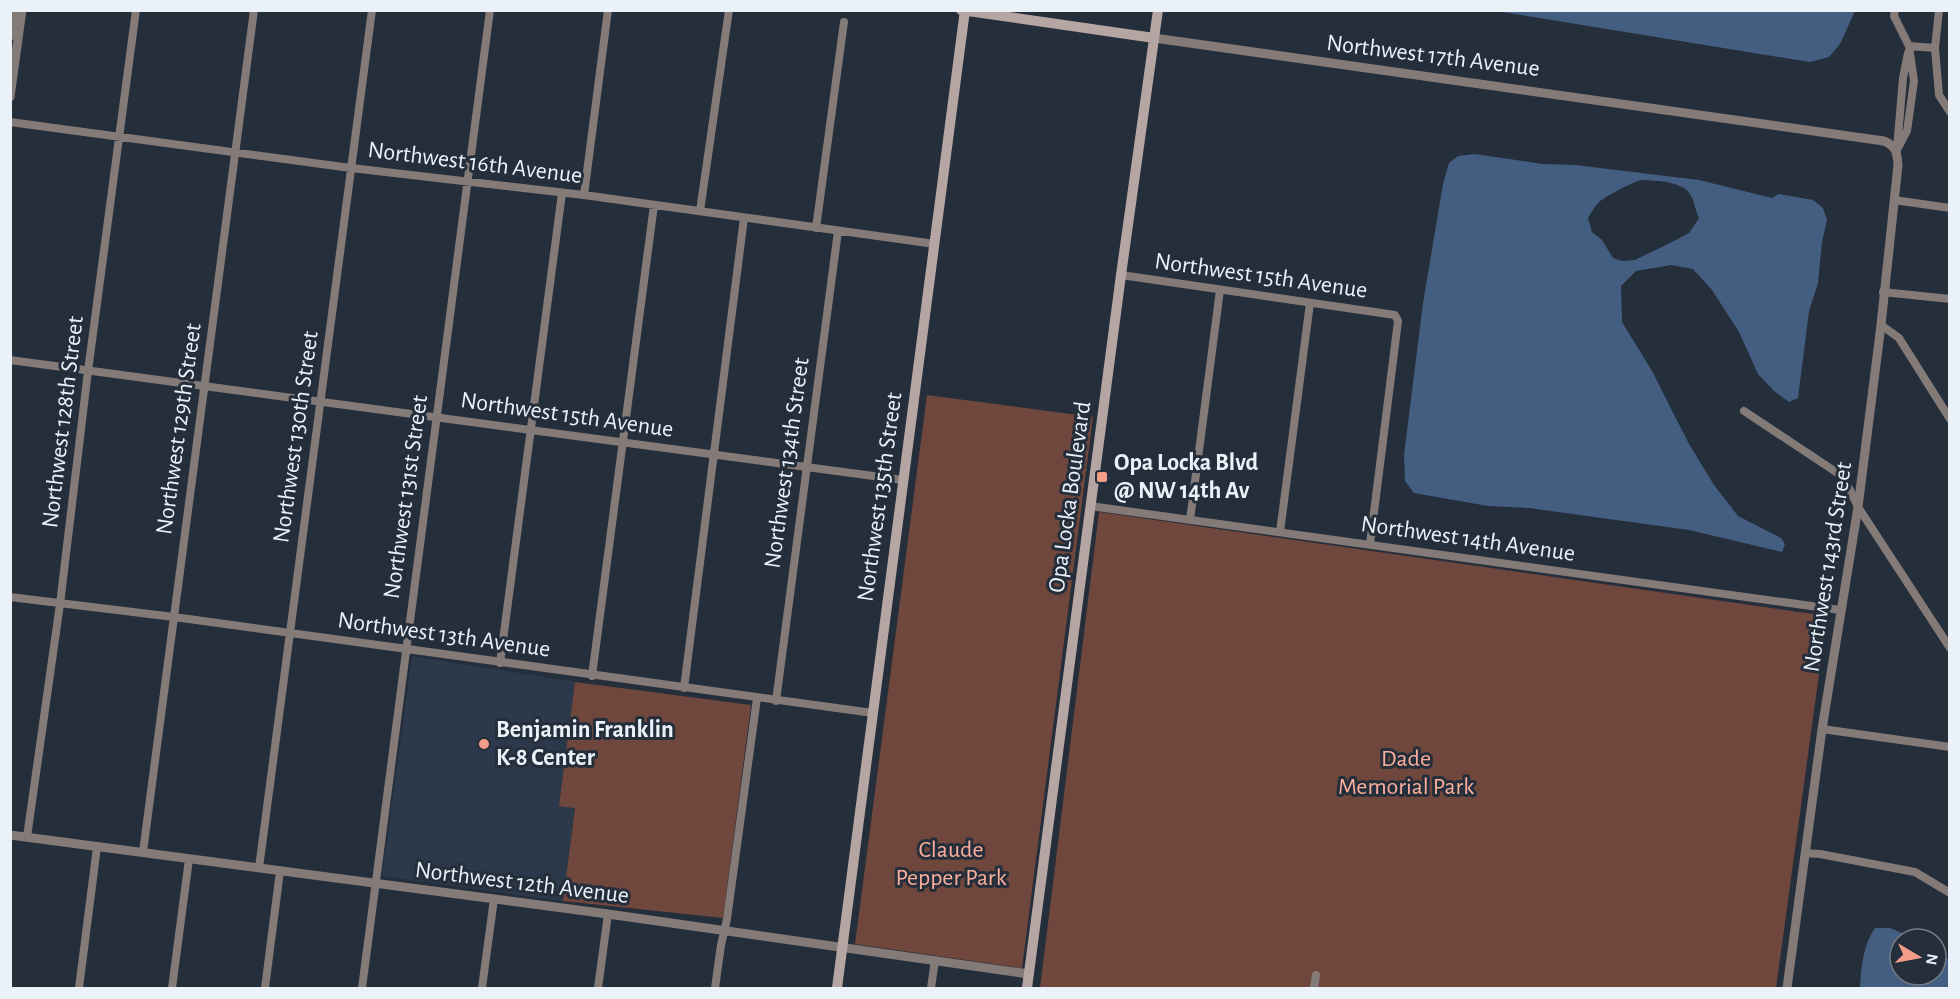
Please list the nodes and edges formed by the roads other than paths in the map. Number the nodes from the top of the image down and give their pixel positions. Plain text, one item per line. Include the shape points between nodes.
1 (14, 10) edge
2 (22, 10) edge
3 (136, 10) edge
4 (254, 10) edge
5 (372, 10) edge
6 (490, 10) edge
7 (608, 10) edge
8 (729, 10) edge
9 (1158, 10) edge
10 (1895, 10) edge
11 (1940, 10) edge
12 (964, 11) edge
13 (844, 22) dead end
14 (10, 36) edge
15 (1154, 38) junction
16 (1909, 46) junction
17 (1935, 48) junction
18 (10, 96) edge
19 (1950, 112) edge
20 (10, 122) edge
21 (119, 138) junction
22 (1897, 150) junction
23 (235, 153) junction
24 (351, 168) junction
25 (467, 183) junction
26 (562, 193) junction
27 (584, 195) junction
28 (1894, 200) junction
29 (654, 205) junction
30 (1950, 208) edge
31 (700, 211) junction
32 (744, 218) junction
33 (816, 228) junction
34 (838, 231) junction
35 (935, 244) junction
36 (1121, 275) junction
37 (1220, 290) junction
38 (1883, 292) junction
39 (1950, 299) edge
40 (1310, 303) junction
41 (1881, 325) junction
42 (10, 360) edge
43 (88, 371) junction
44 (205, 386) junction
45 (321, 402) junction
46 (1744, 411) dead end
47 (436, 418) junction
48 (1950, 419) edge
49 (531, 431) junction
50 (623, 443) junction
51 (714, 454) junction
52 (807, 467) junction
53 (903, 480) junction
54 (1090, 506) junction
55 (1858, 507) junction
56 (1190, 520) junction
57 (1280, 532) junction
58 (1370, 544) junction
59 (10, 597) edge
60 (60, 604) junction
61 (1840, 610) junction
62 (174, 617) junction
63 (289, 633) junction
64 (1950, 648) edge
65 (405, 650) junction
66 (500, 663) junction
67 (592, 676) junction
68 (684, 688) junction
69 (757, 698) junction
70 (776, 700) junction
71 (873, 713) junction
72 (1822, 729) junction
73 (1950, 747) edge
74 (10, 835) edge
75 (27, 837) junction
76 (98, 847) junction
77 (143, 852) junction
78 (1805, 854) junction
79 (189, 859) junction
80 (259, 868) junction
81 (280, 871) junction
82 (376, 884) junction
83 (1950, 893) edge
84 (494, 899) junction
85 (608, 914) junction
86 (724, 930) junction
87 (842, 948) junction
88 (935, 960) junction
89 (1029, 974) junction
90 (1316, 975) dead end
91 (79, 988) edge
92 (172, 988) edge
93 (265, 988) edge
94 (362, 988) edge
95 (482, 988) edge
96 (598, 988) edge
97 (715, 988) edge
98 (837, 988) edge
99 (931, 988) edge
100 (1027, 988) edge
101 (1314, 988) edge
102 (1787, 988) edge

1 - 14 street
2 - 18 street
3 - 21 street, Northwest 128th Street
4 - 23 street, Northwest 129th Street
5 - 24 street, Northwest 130th Street
6 - 25 street, Northwest 131st Street
7 - 27 street
8 - 31 street
9 - 15 main road, Opa Locka Boulevard
10 - 16 street via 1894,16
11 - 17 street
12 - 15 main road, Northwest 17th Avenue
12 - 35 main road, Northwest 135th Street
13 - 33 street
15 - 22 street, Northwest 17th Avenue via 1884,141
15 - 36 main road, Opa Locka Boulevard
16 - 17 street
16 - 22 street, Northwest 143rd Street
17 - 19 street via 1940,95
20 - 21 street, Northwest 16th Avenue
21 - 23 street, Northwest 16th Avenue
21 - 43 street, Northwest 128th Street
22 - 28 street, Northwest 143rd Street
23 - 24 street, Northwest 16th Avenue
23 - 44 street, Northwest 129th Street
24 - 25 street, Northwest 16th Avenue
24 - 45 street, Northwest 130th Street
25 - 26 street, Northwest 16th Avenue
25 - 47 street, Northwest 131st Street
26 - 27 street, Northwest 16th Avenue
26 - 49 street
27 - 29 street, Northwest 16th Avenue
28 - 30 street
28 - 38 street, Northwest 143rd Street
29 - 31 street, Northwest 16th Avenue
29 - 50 street
31 - 32 street, Northwest 16th Avenue
32 - 33 street, Northwest 16th Avenue
32 - 51 street
33 - 34 street, Northwest 16th Avenue
34 - 35 street, Northwest 16th Avenue
34 - 52 street, Northwest 134th Street
35 - 53 main road, Northwest 135th Street
36 - 37 street, Northwest 15th Avenue
36 - 54 main road, Opa Locka Boulevard
37 - 40 street, Northwest 15th Avenue
37 - 56 street
38 - 39 street
38 - 41 street, Northwest 143rd Street
40 - 57 street
40 - 58 street, Northwest 15th Avenue via 1395,315 1398,321
41 - 48 street via 1899,338
41 - 55 street, Northwest 143rd Street
42 - 43 street, Northwest 15th Avenue
43 - 44 street, Northwest 15th Avenue
43 - 60 street, Northwest 128th Street
44 - 45 street, Northwest 15th Avenue
44 - 62 street, Northwest 129th Street
45 - 47 street, Northwest 15th Avenue
45 - 63 street, Northwest 130th Street
46 - 55 street via 1839,474
47 - 49 street, Northwest 15th Avenue
47 - 65 street, Northwest 131st Street
49 - 50 street, Northwest 15th Avenue
49 - 66 street
50 - 51 street, Northwest 15th Avenue
50 - 67 street
51 - 52 street, Northwest 15th Avenue
51 - 68 street
52 - 53 street, Northwest 15th Avenue
52 - 70 street, Northwest 134th Street
53 - 71 main road, Northwest 135th Street
54 - 56 street, Northwest 14th Avenue
54 - 89 main road, Opa Locka Boulevard
55 - 61 street, Northwest 143rd Street
55 - 64 street
56 - 57 street, Northwest 14th Avenue
57 - 58 street, Northwest 14th Avenue
58 - 61 street, Northwest 14th Avenue
59 - 60 street, Northwest 13th Avenue
60 - 62 street, Northwest 13th Avenue
60 - 75 street, Northwest 128th Street
61 - 72 street, Northwest 143rd Street
62 - 63 street, Northwest 13th Avenue
62 - 77 street, Northwest 129th Street
63 - 65 street, Northwest 13th Avenue
63 - 80 street, Northwest 130th Street
65 - 66 street, Northwest 13th Avenue
65 - 82 street, Northwest 131st Street
66 - 67 street, Northwest 13th Avenue
67 - 68 street, Northwest 13th Avenue
68 - 69 street, Northwest 13th Avenue
69 - 70 street, Northwest 13th Avenue
69 - 86 street
70 - 71 street, Northwest 13th Avenue
71 - 87 main road, Northwest 135th Street
72 - 73 street
72 - 78 street, Northwest 143rd Street
74 - 75 street, Northwest 12th Avenue
75 - 76 street, Northwest 12th Avenue
76 - 77 street, Northwest 12th Avenue
76 - 91 street
77 - 79 street, Northwest 12th Avenue
78 - 83 street via 1916,872
78 - 102 street, Northwest 143rd Street
79 - 80 street, Northwest 12th Avenue
79 - 92 street
80 - 81 street, Northwest 12th Avenue
81 - 82 street, Northwest 12th Avenue
81 - 93 street
82 - 84 street, Northwest 12th Avenue
82 - 94 street, Northwest 131st Street
84 - 85 street, Northwest 12th Avenue
84 - 95 street
85 - 86 street, Northwest 12th Avenue
85 - 96 street
86 - 87 street, Northwest 12th Avenue
86 - 97 street
87 - 88 street, Northwest 12th Avenue
87 - 98 main road, Northwest 135th Street
88 - 89 street, Northwest 12th Avenue
88 - 99 street
89 - 100 main road, Opa Locka Boulevard
90 - 101 street

